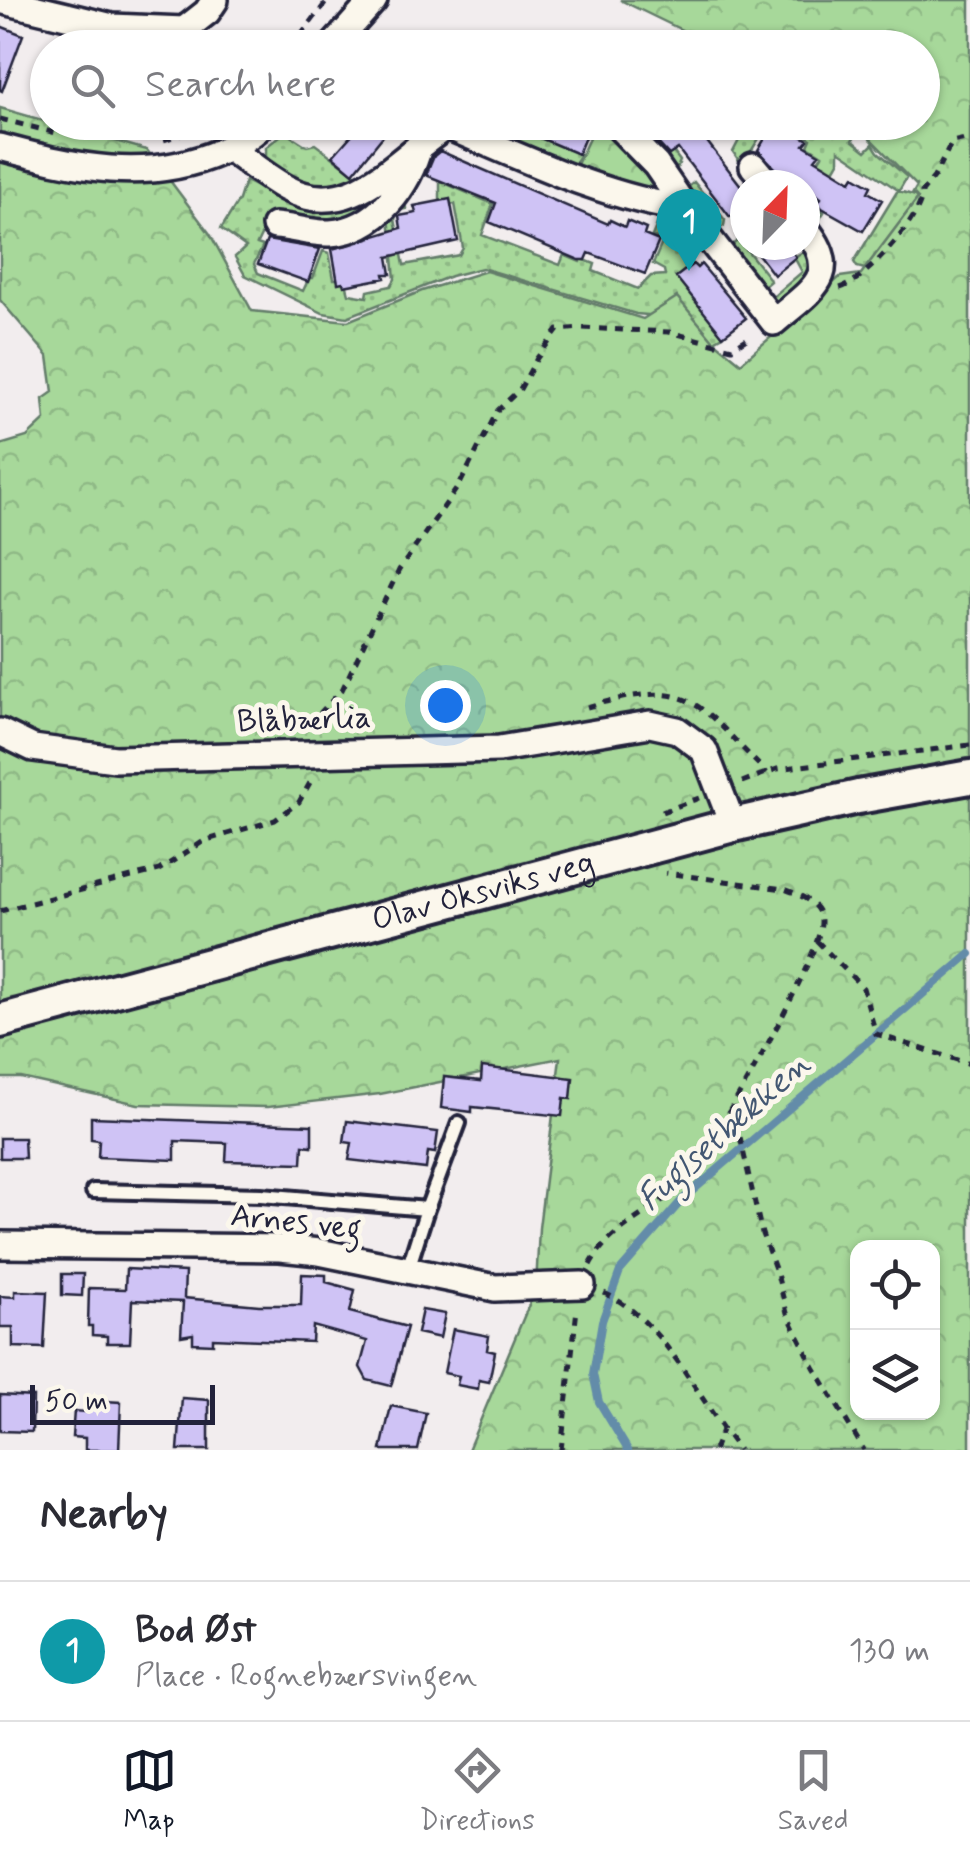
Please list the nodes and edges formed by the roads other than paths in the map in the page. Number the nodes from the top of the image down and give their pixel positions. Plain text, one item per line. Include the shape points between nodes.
1 (0, 0) edge
2 (215, 0) edge
3 (374, 0) edge
4 (347, 30) edge
5 (240, 140) edge
6 (425, 140) edge
7 (486, 140) edge
8 (632, 140) edge
9 (420, 143) junction
10 (0, 147) edge
11 (229, 148) junction
12 (686, 209) junction
13 (274, 226) dead end
14 (820, 248) edge
15 (0, 732) edge
16 (970, 777) edge
17 (734, 825) junction
18 (0, 1021) edge
19 (459, 1123) dead end
20 (93, 1191) dead end
21 (426, 1209) junction
22 (0, 1245) edge
23 (407, 1272) junction
24 (582, 1285) road end

1 - 2 street via 112,27 184,30
3 - 4 street
5 - 11 street
6 - 9 street
7 - 12 street via 568,176
8 - 12 street
9 - 11 street via 370,185 326,201 289,190
9 - 13 street via 403,185 372,218 328,233
10 - 11 street via 115,172 195,163
12 - 14 street via 774,322 815,284 826,266
15 - 17 street, Blåbærlia via 33,748 115,759 499,748 650,724 677,730 704,750
16 - 17 street, Olav Oksviks veg
17 - 18 street, Olav Oksviks veg
19 - 21 lane
20 - 21 lane via 261,1195
21 - 23 lane
22 - 23 street, Arnes veg via 280,1248
23 - 24 street, Arnes veg via 495,1288

